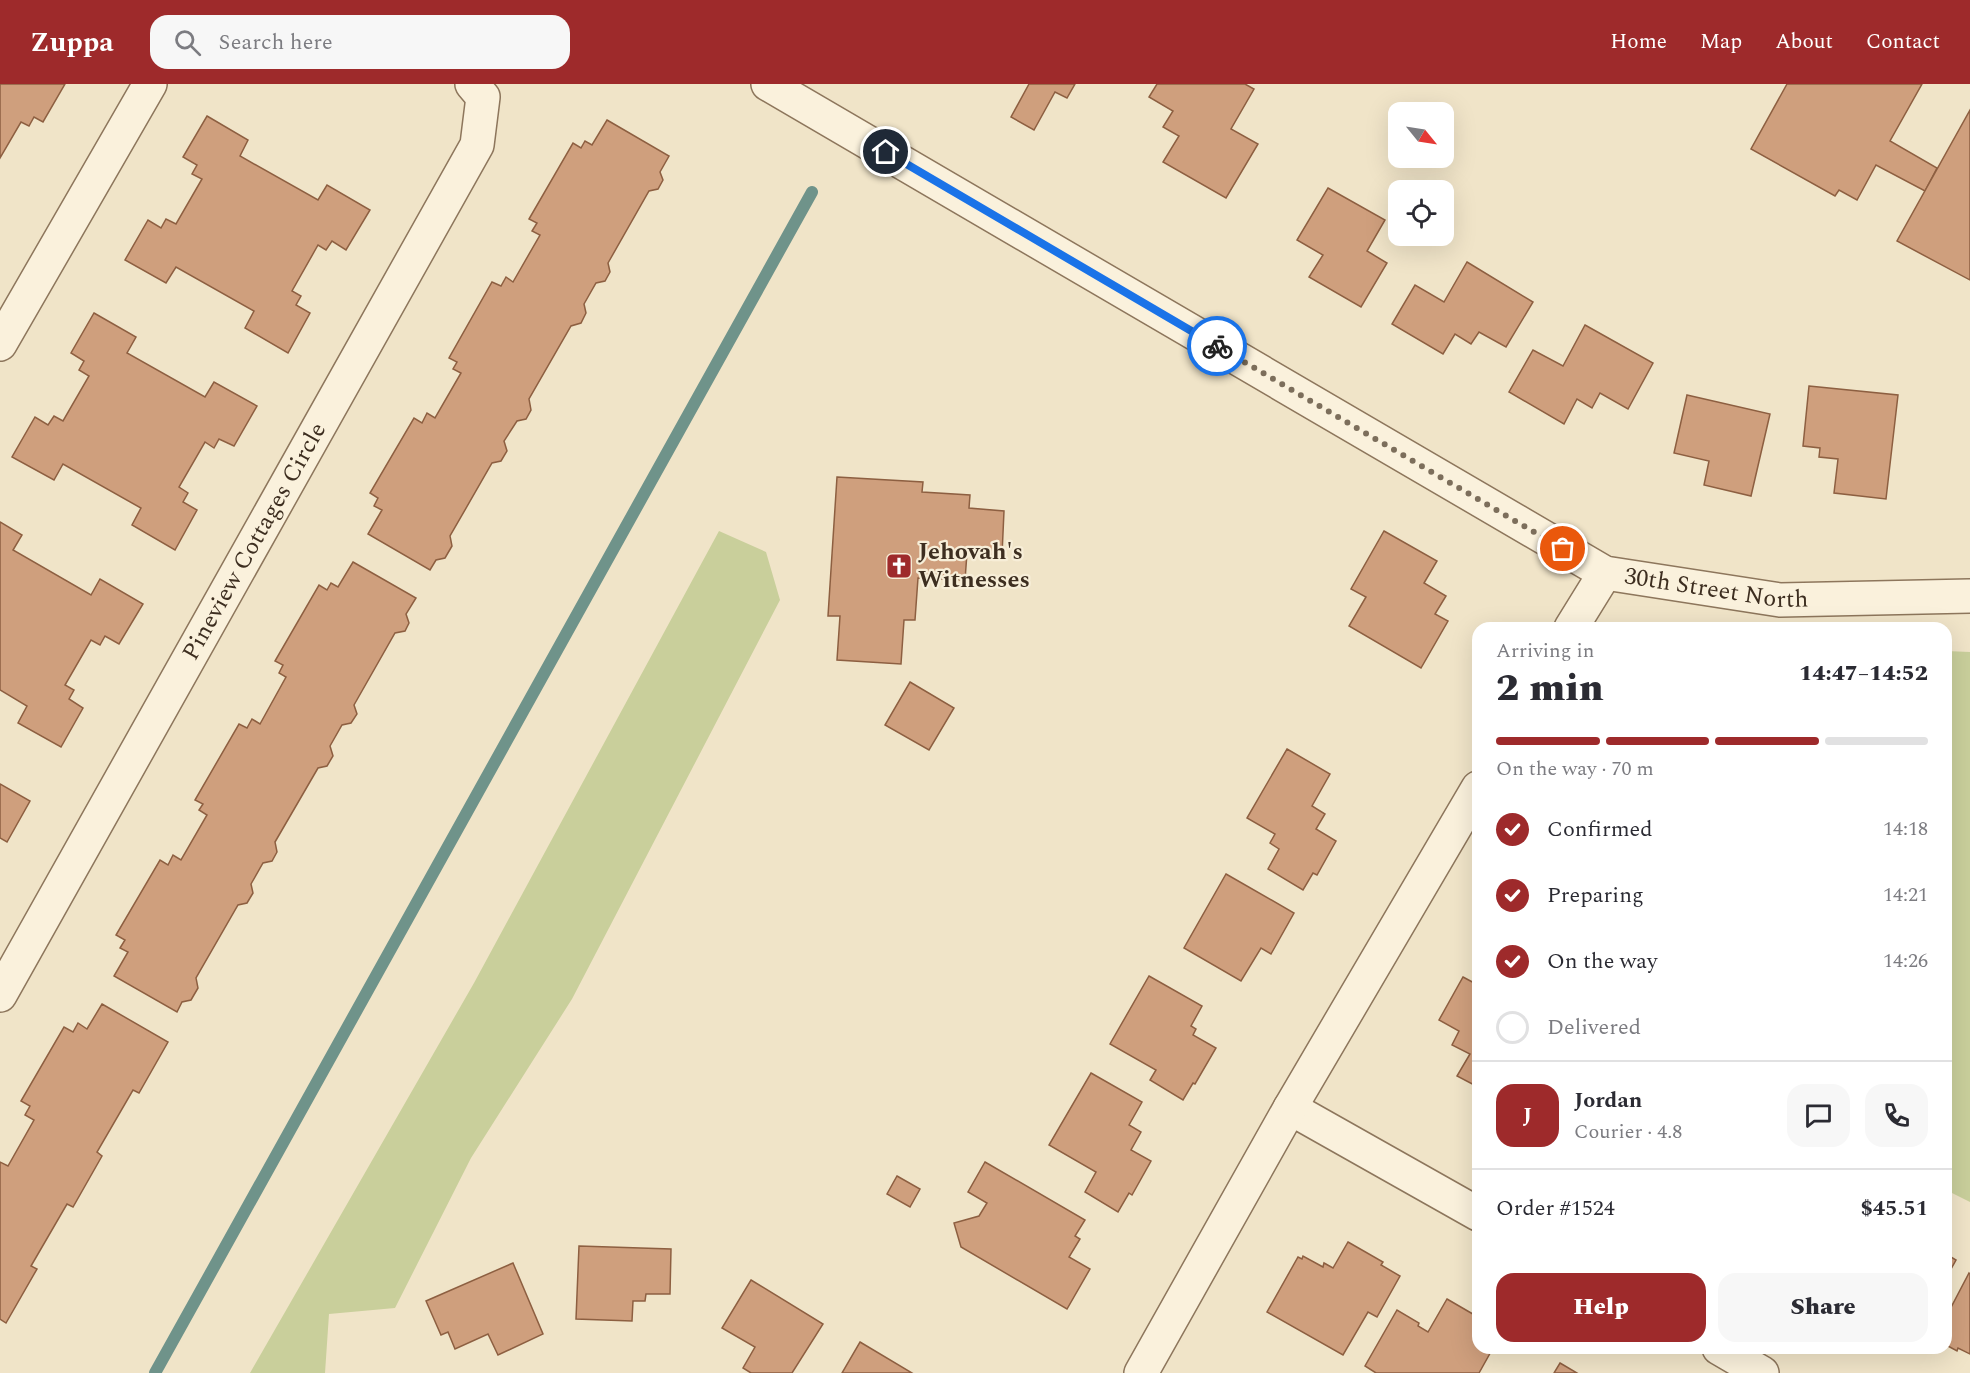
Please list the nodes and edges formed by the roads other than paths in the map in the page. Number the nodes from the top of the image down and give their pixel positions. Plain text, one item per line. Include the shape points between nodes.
1 (150, 84) edge
2 (472, 84) edge
3 (768, 84) edge
4 (0, 344) edge
5 (1605, 573) junction
6 (1970, 596) edge
7 (1575, 622) edge
8 (1472, 798) edge
9 (0, 995) edge
10 (1290, 1108) junction
11 (1472, 1211) edge
12 (1729, 1354) edge
13 (1141, 1373) edge
14 (1762, 1373) edge

1 - 4 street
2 - 9 street, Pineview Cottages Circle via 483,96 477,145
3 - 5 street, 30th Street North
5 - 6 street, 30th Street North via 1780,600
5 - 7 street
8 - 10 street
10 - 11 street
10 - 13 street
12 - 14 street

